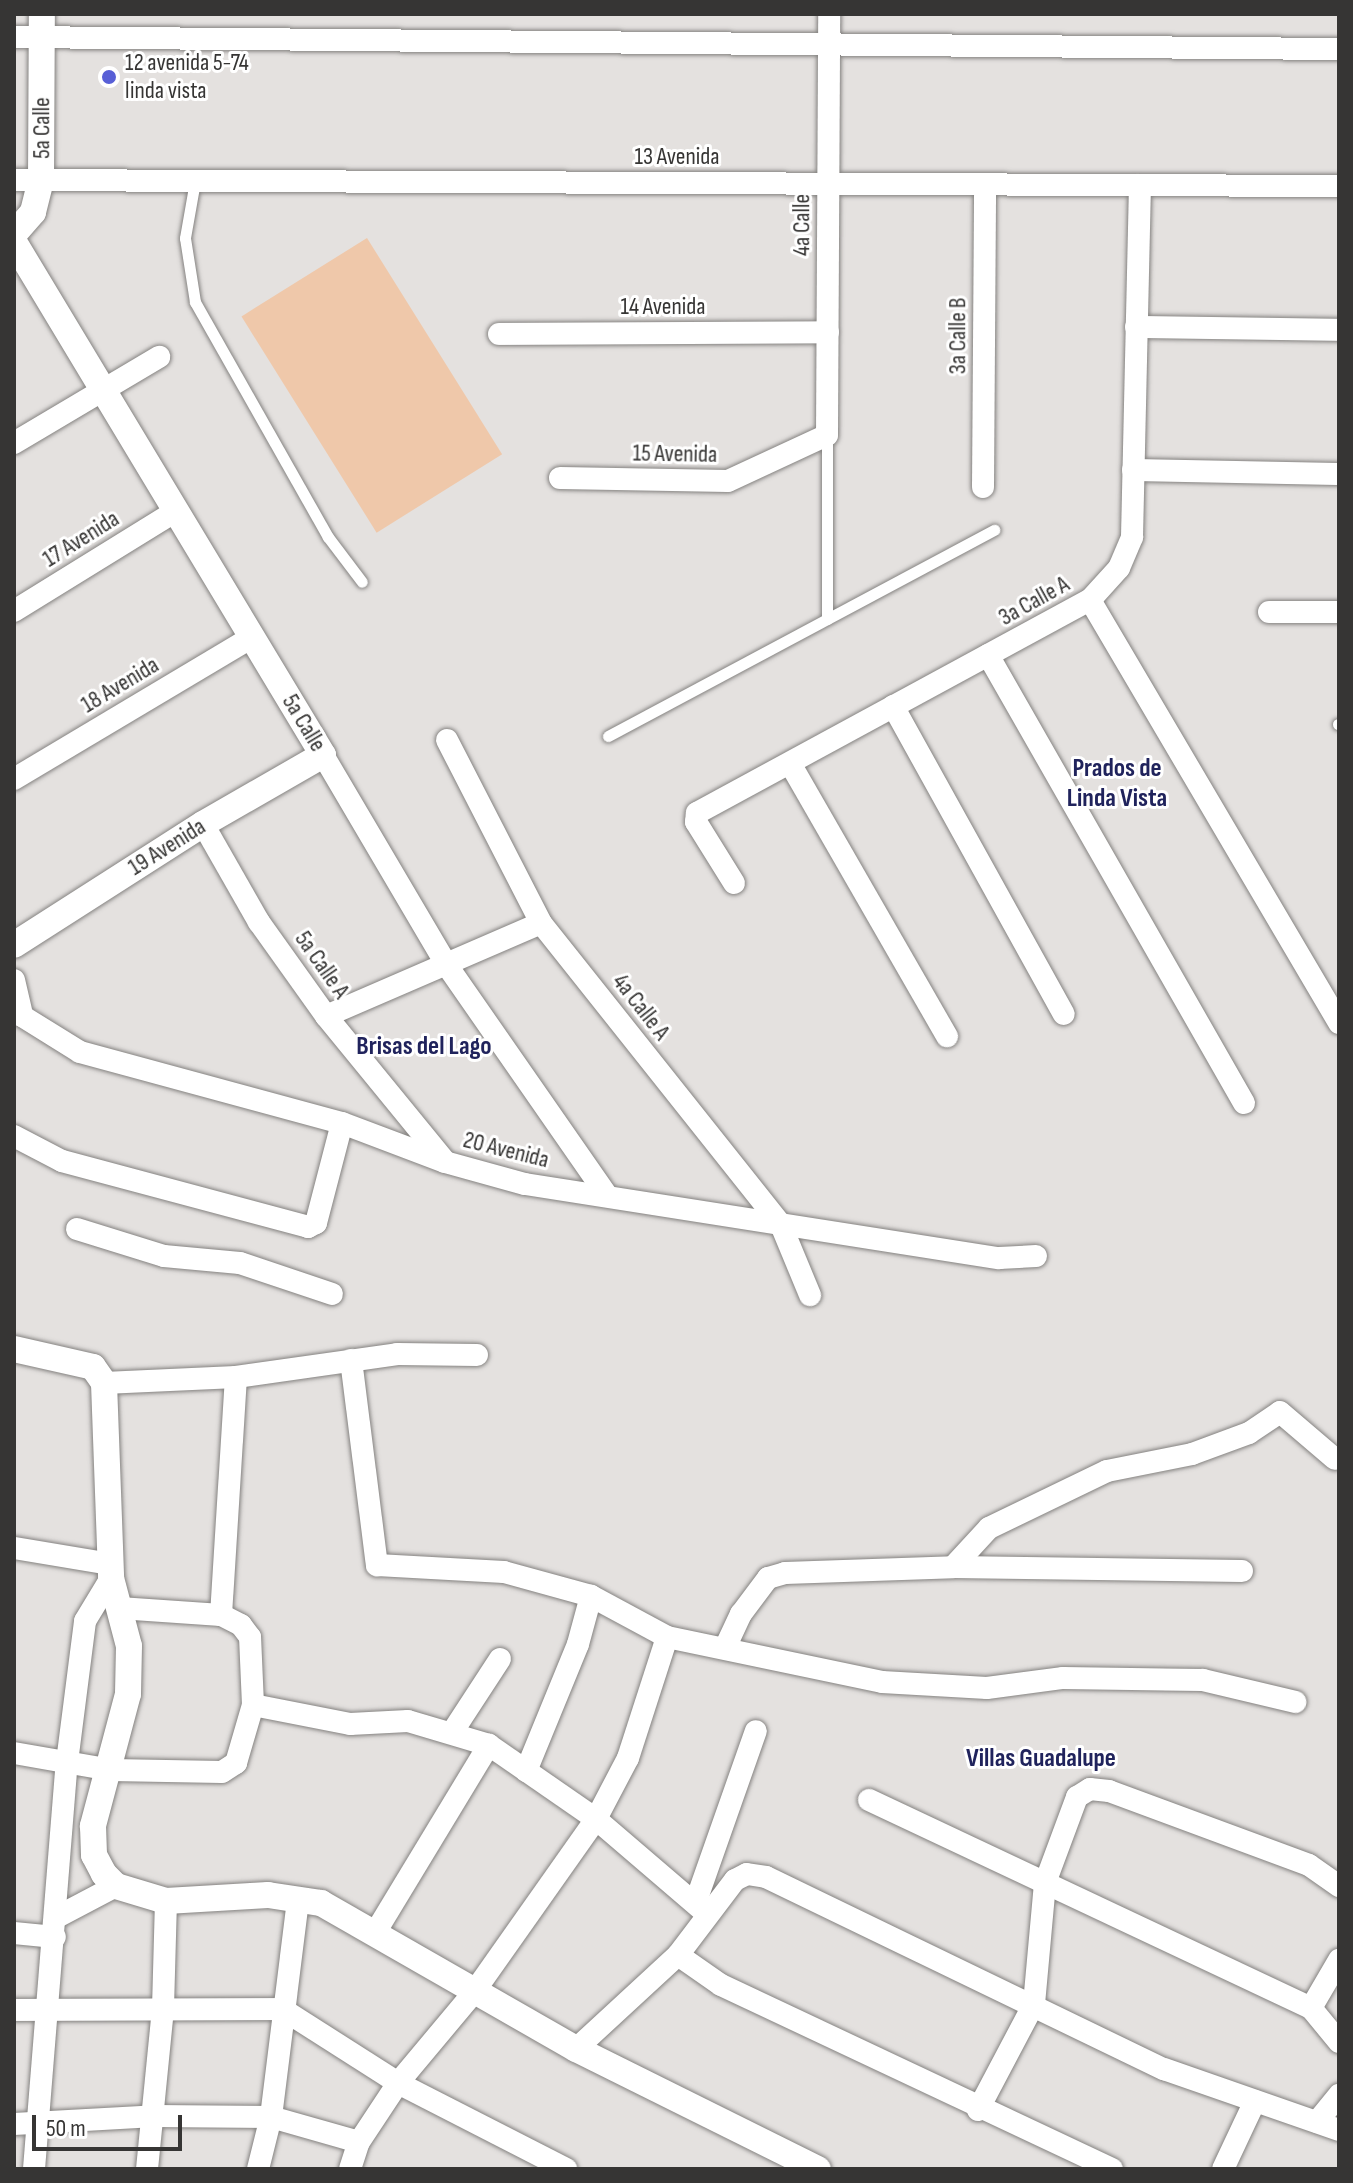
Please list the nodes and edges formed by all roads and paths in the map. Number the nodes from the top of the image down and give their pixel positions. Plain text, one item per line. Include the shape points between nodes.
1 (829, 14) edge
2 (42, 26) edge
3 (14, 37) edge
4 (829, 47) junction
5 (1339, 49) edge
6 (14, 180) edge
7 (41, 180) junction
8 (195, 181) junction
9 (828, 184) junction
10 (985, 185) junction
11 (1140, 185) junction
12 (1339, 186) edge
13 (14, 234) edge
14 (14, 242) edge
15 (1136, 327) junction
16 (1339, 330) edge
17 (828, 332) junction
18 (499, 334) dead end
19 (159, 357) dead end
20 (103, 390) junction
21 (827, 435) junction
22 (14, 443) edge
23 (1133, 470) junction
24 (1339, 474) edge
25 (560, 478) dead end
26 (983, 487) dead end
27 (176, 511) junction
28 (994, 530) dead end
29 (362, 582) dead end
30 (1090, 600) junction
31 (14, 611) edge
32 (1269, 612) dead end
33 (1339, 612) edge
34 (827, 619) junction
35 (252, 637) junction
36 (988, 655) junction
37 (893, 706) junction
38 (608, 736) dead end
39 (447, 740) dead end
40 (323, 755) junction
41 (791, 765) junction
42 (14, 779) edge
43 (203, 824) junction
44 (734, 883) dead end
45 (541, 923) junction
46 (14, 945) edge
47 (446, 964) junction
48 (14, 980) edge
49 (1064, 1014) dead end
50 (326, 1016) junction
51 (18, 1023) edge
52 (1339, 1023) edge
53 (947, 1036) dead end
54 (1244, 1103) dead end
55 (342, 1123) junction
56 (14, 1136) edge
57 (445, 1162) junction
58 (607, 1196) junction
59 (781, 1225) junction
60 (77, 1229) dead end
61 (1036, 1256) dead end
62 (332, 1294) dead end
63 (810, 1295) dead end
64 (14, 1349) edge
65 (477, 1355) dead end
66 (351, 1360) junction
67 (236, 1377) junction
68 (104, 1383) junction
69 (1335, 1459) dead end
70 (14, 1548) edge
71 (953, 1567) junction
72 (111, 1571) junction
73 (1242, 1571) dead end
74 (591, 1596) junction
75 (119, 1608) junction
76 (221, 1615) junction
77 (667, 1637) junction
78 (725, 1648) junction
79 (500, 1659) dead end
80 (1295, 1702) dead end
81 (253, 1705) junction
82 (453, 1731) junction
83 (756, 1731) dead end
84 (489, 1745) junction
85 (14, 1753) edge
86 (67, 1762) junction
87 (111, 1770) junction
88 (526, 1771) junction
89 (869, 1800) dead end
90 (596, 1819) junction
91 (1045, 1883) junction
92 (116, 1886) junction
93 (1339, 1886) edge
94 (298, 1899) junction
95 (166, 1901) junction
96 (702, 1908) junction
97 (56, 1927) junction
98 (14, 1933) edge
99 (375, 1933) junction
100 (678, 1955) junction
101 (1339, 1960) edge
102 (474, 1992) junction
103 (1034, 2004) junction
104 (163, 2008) junction
105 (1311, 2008) junction
106 (282, 2009) junction
107 (14, 2010) edge
108 (45, 2010) junction
109 (1339, 2042) edge
110 (576, 2049) junction
111 (398, 2083) junction
112 (1339, 2095) edge
113 (1255, 2101) junction
114 (978, 2110) junction
115 (155, 2116) junction
116 (271, 2117) junction
117 (1317, 2122) junction
118 (14, 2124) edge
119 (39, 2124) junction
120 (1339, 2130) edge
121 (359, 2142) junction
122 (34, 2169) edge
123 (147, 2169) edge
124 (258, 2169) edge
125 (350, 2169) edge
126 (566, 2169) edge
127 (818, 2169) edge
128 (1112, 2169) edge
129 (1223, 2169) edge

1 - 4 street, 4a Calle
2 - 3 street
2 - 4 street
2 - 7 street, 5a Calle
4 - 5 street
4 - 9 street, 4a Calle
6 - 7 street, 13 Avenida
7 - 8 street, 13 Avenida
7 - 13 street, 5a Calle via 33,212
8 - 9 street, 13 Avenida
8 - 29 lane via 185,238 195,302 328,537
9 - 10 street, 13 Avenida
9 - 17 street, 4a Calle
10 - 11 street, 13 Avenida
10 - 26 street, 3a Calle B
11 - 12 street, 13 Avenida
11 - 15 street, 3a Calle A
14 - 20 street, 5a Calle
15 - 16 street
15 - 23 street, 3a Calle A
17 - 18 street, 14 Avenida
17 - 21 street, 4a Calle
19 - 20 street
20 - 22 street
20 - 27 street, 5a Calle
21 - 25 street, 15 Avenida via 728,481
21 - 34 lane
23 - 24 street
23 - 30 street, 3a Calle A via 1132,537 1119,568
27 - 31 street, 17 Avenida
27 - 35 street, 5a Calle
28 - 34 lane
30 - 36 street, 3a Calle A
30 - 52 street
32 - 33 street
34 - 38 lane
35 - 40 street, 5a Calle
35 - 42 street, 18 Avenida
36 - 37 street, 3a Calle A
36 - 54 street
37 - 41 street, 3a Calle A
37 - 49 street
39 - 45 street, 4a Calle A
40 - 43 street, 19 Avenida
40 - 47 street, 5a Calle
41 - 44 street, 3a Calle A via 697,813 696,822
41 - 53 street
43 - 46 street, 19 Avenida
43 - 50 street, 5a Calle A via 259,922
45 - 47 street
45 - 59 street, 4a Calle A
47 - 50 street
47 - 58 street, 5a Calle
48 - 51 street, 20 Avenida
50 - 57 street, 5a Calle A
51 - 55 street, 20 Avenida via 80,1052
55 - 56 street via 316,1223 308,1227 62,1161
55 - 57 street, 20 Avenida
57 - 58 street, 20 Avenida via 525,1184
58 - 59 street, 20 Avenida
59 - 61 street, 20 Avenida via 999,1258
59 - 63 street, 4a Calle A
60 - 62 street via 164,1256 240,1263
64 - 68 street via 93,1367
65 - 66 street via 397,1354
66 - 67 street
66 - 74 street via 377,1565 504,1572
67 - 68 street
67 - 76 street
68 - 72 street
69 - 71 street via 1280,1412 1249,1433 1192,1454 1107,1471 989,1528
70 - 72 street
71 - 73 street
71 - 78 street via 768,1578 741,1614
72 - 75 street
72 - 86 street via 85,1621
74 - 77 street
74 - 88 street via 578,1644
75 - 76 street
75 - 87 street via 129,1646 128,1694
76 - 81 street via 241,1625 250,1637
77 - 78 street
77 - 90 street via 628,1758
78 - 80 street via 882,1682 987,1688 1063,1678 1203,1680
79 - 82 street
81 - 82 street via 350,1724 408,1721
81 - 87 street via 231,1770
82 - 84 street
83 - 96 street
84 - 88 street
84 - 99 street
85 - 86 street
86 - 87 street
86 - 97 street
87 - 92 street via 93,1826 94,1855
88 - 90 street
89 - 91 street
90 - 96 street
90 - 102 street
91 - 93 street via 1077,1797 1090,1789 1109,1791 1309,1865
91 - 103 street
91 - 105 street
92 - 95 street
92 - 97 street
94 - 95 street via 268,1895
94 - 99 street via 321,1903
94 - 106 street
95 - 104 street
96 - 100 street
96 - 103 street via 747,1874 766,1877
97 - 98 street
97 - 108 street
99 - 102 street
100 - 110 street
100 - 114 street via 721,1985
101 - 105 street
102 - 110 street
102 - 111 street
103 - 113 street via 1164,2069
103 - 114 street
104 - 106 street
104 - 108 street
104 - 115 street
105 - 109 street
106 - 111 street
106 - 116 street
107 - 108 street
108 - 119 street
110 - 127 street
111 - 121 street
111 - 126 street
112 - 117 street
113 - 117 street
113 - 129 street
114 - 128 street
115 - 116 street
115 - 119 street
115 - 123 street
116 - 121 street
116 - 124 street
117 - 120 street
118 - 119 street
119 - 122 street
121 - 125 street

